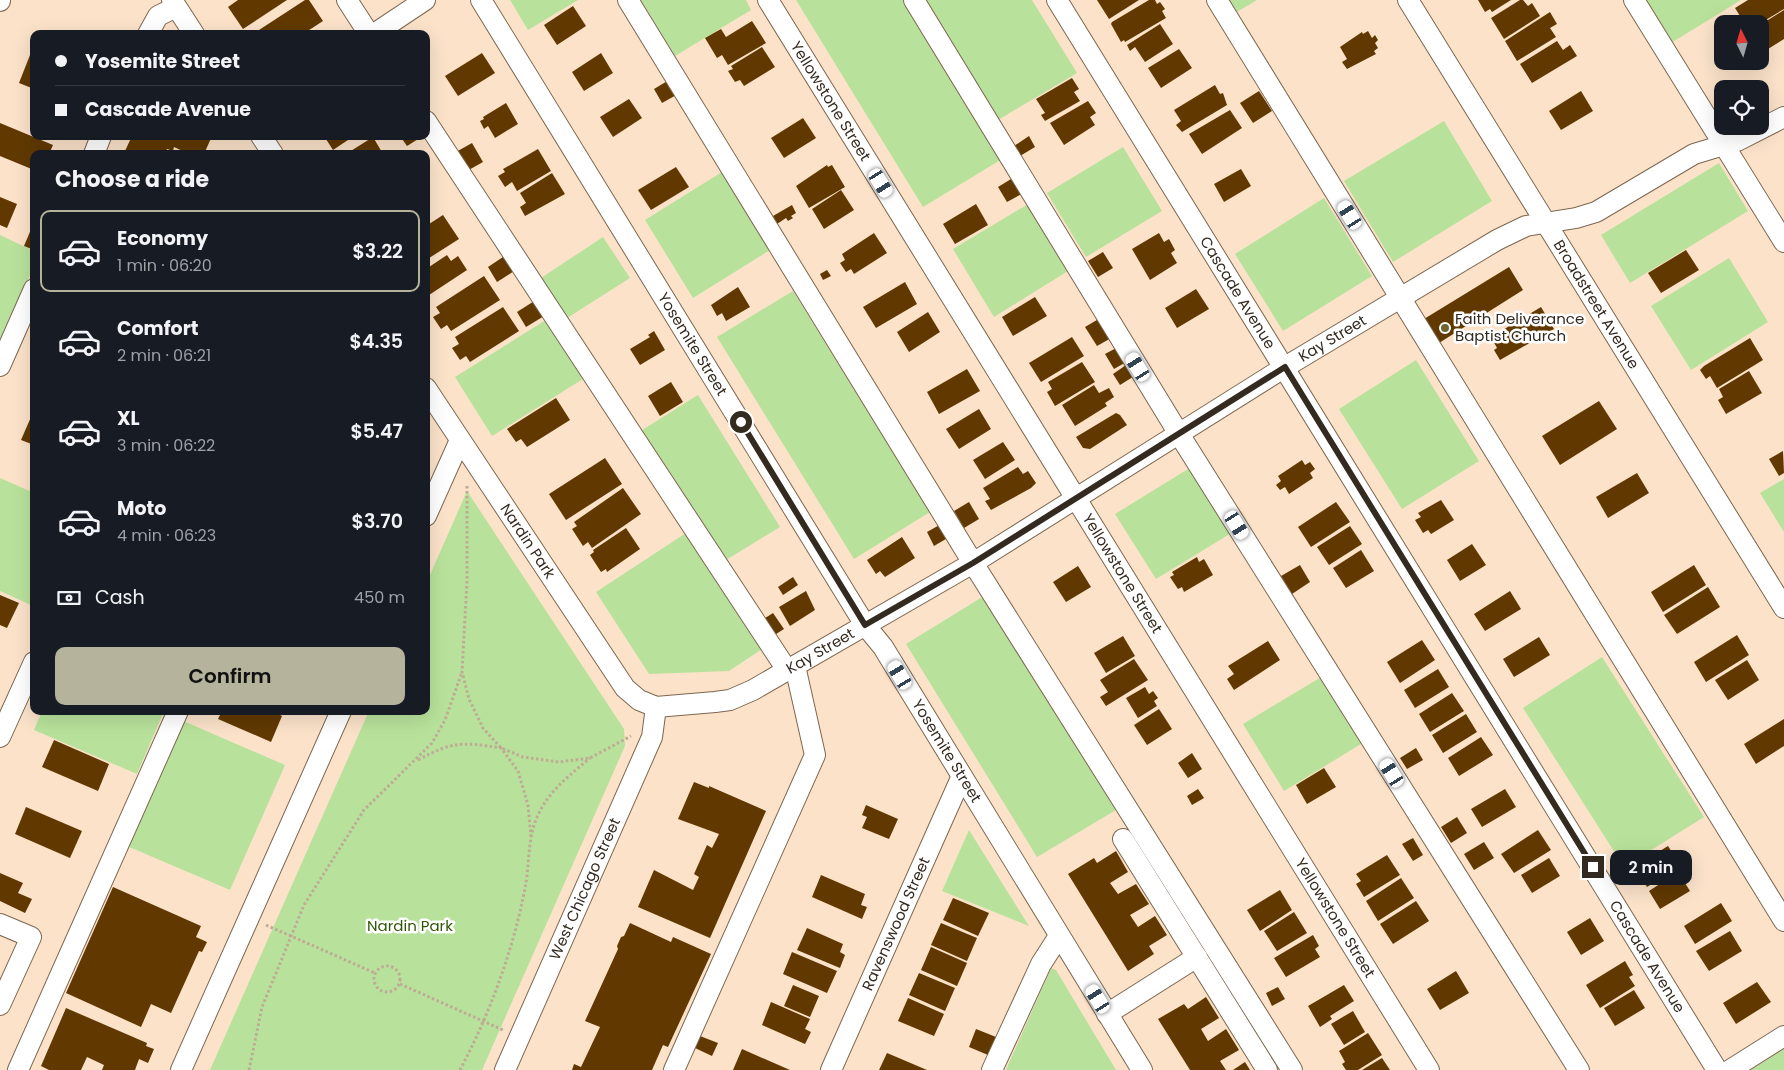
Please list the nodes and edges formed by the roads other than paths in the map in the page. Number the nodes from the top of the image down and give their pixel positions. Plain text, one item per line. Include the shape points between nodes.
1 (347, 0) edge
2 (425, 0) edge
3 (481, 0) edge
4 (628, 0) edge
5 (768, 0) edge
6 (914, 0) edge
7 (1057, 0) edge
8 (1217, 0) edge
9 (1408, 0) edge
10 (1634, 0) edge
11 (174, 4) edge
12 (150, 30) edge
13 (191, 30) edge
14 (366, 30) edge
15 (380, 30) edge
16 (1784, 117) edge
17 (430, 127) edge
18 (1724, 145) junction
19 (1546, 222) junction
20 (1784, 242) edge
21 (1401, 298) junction
22 (30, 299) edge
23 (0, 366) edge
24 (1285, 367) junction
25 (430, 394) edge
26 (1179, 434) junction
27 (460, 440) junction
28 (1077, 498) junction
29 (430, 507) edge
30 (973, 563) junction
31 (1784, 608) edge
32 (865, 625) junction
33 (791, 668) junction
34 (30, 671) edge
35 (656, 707) junction
36 (176, 715) edge
37 (339, 715) edge
38 (0, 737) edge
39 (962, 778) junction
40 (1123, 839) dead end
41 (1784, 921) edge
42 (0, 924) edge
43 (1059, 936) junction
44 (1197, 957) junction
45 (0, 1005) edge
46 (1108, 1014) junction
47 (1784, 1036) edge
48 (18, 1070) edge
49 (181, 1070) edge
50 (505, 1070) edge
51 (674, 1070) edge
52 (831, 1070) edge
53 (992, 1070) edge
54 (1142, 1070) edge
55 (1267, 1070) edge
56 (1292, 1070) edge
57 (1429, 1070) edge
58 (1579, 1070) edge
59 (1717, 1070) edge
60 (1730, 1070) edge

1 - 14 street
2 - 15 street
3 - 32 street, Yosemite Street
4 - 30 street
5 - 28 street, Yellowstone Street
6 - 26 street
7 - 24 street, Cascade Avenue
8 - 21 street
9 - 19 street, Broadstreet Avenue
10 - 18 street
11 - 12 street via 158,16
11 - 13 street
16 - 18 street, Kay Street
17 - 33 street
18 - 19 street, Kay Street via 1680,161 1596,212
18 - 20 street
19 - 21 street, Kay Street via 1526,226 1497,240
19 - 31 street, Broadstreet Avenue
21 - 24 street, Kay Street
21 - 41 street
22 - 23 street
24 - 26 street, Kay Street
24 - 59 street, Cascade Avenue
25 - 27 street, Nardin Park
26 - 28 street, Kay Street
26 - 58 street
27 - 29 street
27 - 35 street, Nardin Park via 625,688 639,700
28 - 30 street, Kay Street
28 - 57 street, Yellowstone Street
30 - 32 street, Kay Street
30 - 56 street
32 - 33 street, Kay Street
32 - 39 street, Yosemite Street via 883,647
33 - 35 street, Kay Street via 730,700
33 - 51 street via 815,755
34 - 38 street
35 - 50 street, West Chicago Street via 652,737
36 - 48 street
37 - 49 street
39 - 43 street, Yosemite Street
39 - 52 street, Ravenswood Street
40 - 44 street
42 - 45 street via 31,937
43 - 46 street, Yosemite Street
43 - 53 street via 1040,964
44 - 46 street
44 - 55 street
46 - 54 street, Yosemite Street
47 - 60 street

